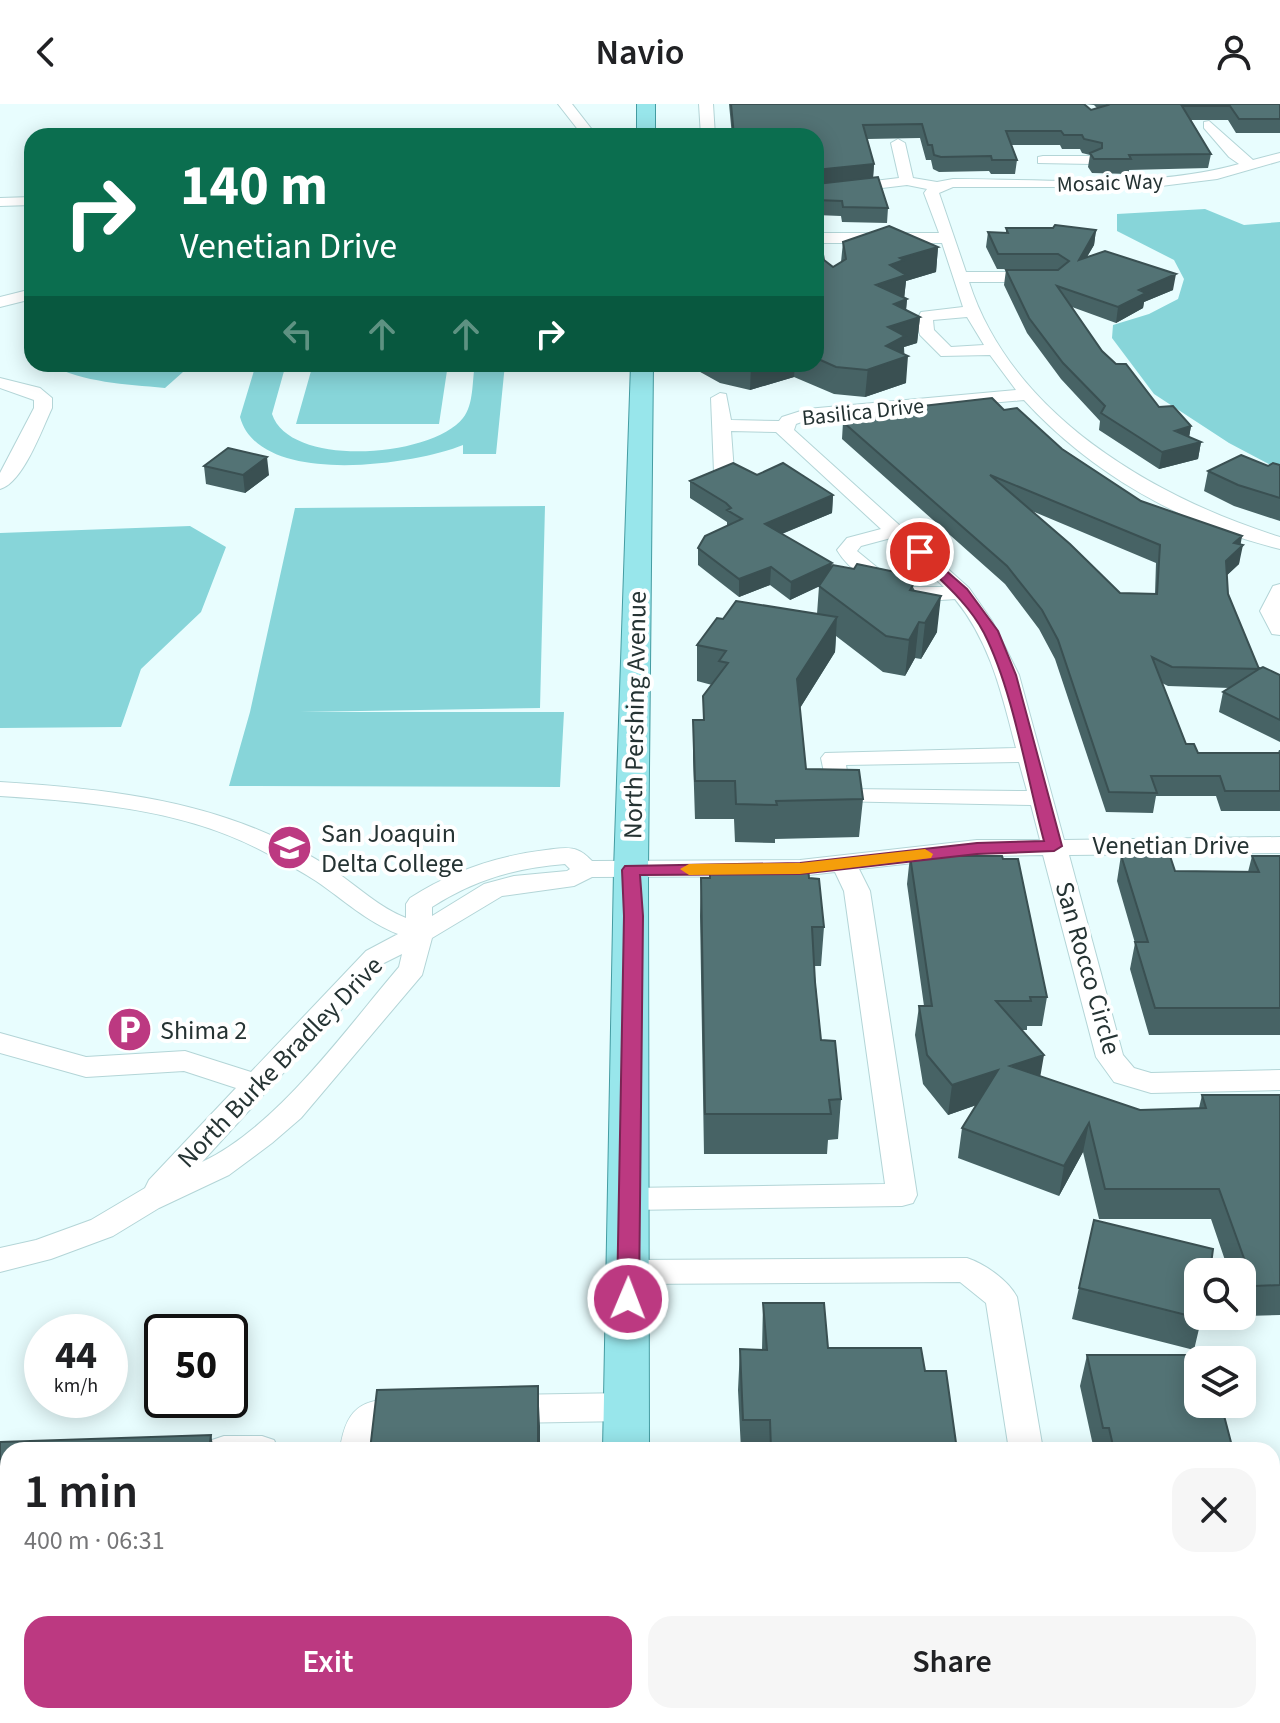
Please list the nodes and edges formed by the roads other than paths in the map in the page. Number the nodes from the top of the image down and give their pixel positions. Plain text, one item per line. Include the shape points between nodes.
1 (565, 104) edge
2 (646, 104) edge
3 (706, 104) edge
4 (1209, 125) dead end
5 (584, 128) edge
6 (646, 128) edge
7 (708, 128) edge
8 (898, 143) dead end
9 (1280, 157) edge
10 (1092, 160) edge
11 (1250, 165) junction
12 (907, 181) junction
13 (1054, 185) junction
14 (937, 186) junction
15 (824, 191) edge
16 (24, 201) edge
17 (0, 202) edge
18 (947, 238) junction
19 (824, 243) edge
20 (959, 277) junction
21 (1056, 277) edge
22 (24, 296) edge
23 (0, 302) edge
24 (973, 311) junction
25 (996, 350) junction
26 (642, 372) edge
27 (0, 383) edge
28 (1030, 394) junction
29 (720, 398) dead end
30 (722, 425) junction
31 (783, 427) junction
32 (724, 472) edge
33 (0, 483) edge
34 (896, 531) junction
35 (1280, 543) edge
36 (1280, 590) edge
37 (962, 592) junction
38 (1280, 629) edge
39 (1029, 755) junction
40 (0, 789) edge
41 (1041, 798) junction
42 (1280, 845) edge
43 (1054, 846) junction
44 (845, 865) junction
45 (631, 870) junction
46 (420, 933) junction
47 (0, 1043) edge
48 (1280, 1080) edge
49 (258, 1085) junction
50 (629, 1199) junction
51 (148, 1200) junction
52 (0, 1260) edge
53 (628, 1272) junction
54 (626, 1407) junction
55 (358, 1442) edge
56 (626, 1442) edge
57 (1025, 1442) edge

1 - 5 street
2 - 6 main road
3 - 7 street
4 - 11 street
8 - 12 street
9 - 11 street, Mosaic Way
10 - 13 street via 1041,154
11 - 13 street, Mosaic Way via 1169,182
12 - 14 street, Mosaic Way
12 - 15 street, Mosaic Way
13 - 14 street, Mosaic Way
14 - 18 street via 931,193
16 - 17 street
18 - 19 street
18 - 20 street
20 - 21 street
20 - 24 street
22 - 23 street
24 - 25 street
24 - 25 street via 927,316 926,331 947,352
25 - 28 street
26 - 45 main road, North Pershing Avenue
27 - 33 street via 43,398 43,408
28 - 31 street, Basilica Drive via 807,414
28 - 35 street via 1075,440 1119,473 1199,515
29 - 30 street
30 - 31 street
30 - 32 street
31 - 34 street, Basilica Drive
34 - 37 street, Basilica Drive
34 - 37 street via 854,542 847,550 895,593
36 - 38 street via 1271,611
37 - 39 street, Basilica Drive via 991,631
39 - 41 street, Basilica Drive
39 - 41 street via 833,758 839,796
40 - 46 street via 150,805 221,824 273,846 384,919
41 - 43 street, Basilica Drive
42 - 43 street, Venetian Drive
43 - 44 street, Venetian Drive via 977,848
43 - 48 street, San Rocco Circle via 1114,1066 1124,1075 1151,1083
44 - 45 street, Venetian Drive
44 - 50 street via 857,891 902,1195
45 - 46 street, North Burke Bradley Drive via 586,869 574,878 493,890
45 - 50 main road, North Pershing Avenue
46 - 49 street, North Burke Bradley Drive via 375,957
46 - 51 street, North Burke Bradley Drive via 412,969 291,1111 218,1167
47 - 49 street via 86,1067 185,1061
49 - 51 street, North Burke Bradley Drive
50 - 53 main road, North Pershing Avenue
51 - 52 street, North Burke Bradley Drive via 102,1228
53 - 54 main road, North Pershing Avenue
53 - 57 street via 967,1270 1001,1297
54 - 55 street via 372,1413 361,1424
54 - 56 main road, North Pershing Avenue

